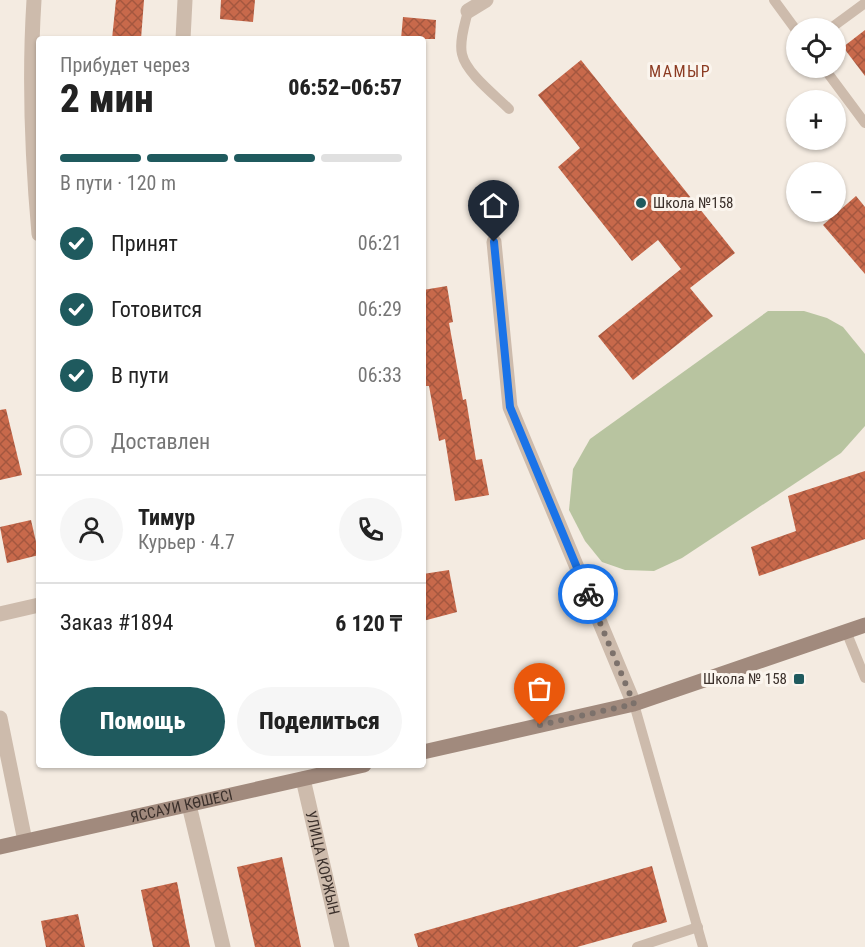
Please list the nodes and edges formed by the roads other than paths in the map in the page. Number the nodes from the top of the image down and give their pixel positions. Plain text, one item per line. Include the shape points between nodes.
1 (34, 0) edge
2 (185, 0) edge
3 (486, 0) edge
4 (774, 0) edge
5 (865, 3) edge
6 (468, 6) edge
7 (787, 18) edge
8 (845, 18) edge
9 (183, 36) edge
10 (831, 78) edge
11 (509, 109) dead end
12 (865, 123) edge
13 (36, 190) edge
14 (494, 242) dead end
15 (36, 606) edge
16 (0, 614) edge
17 (865, 625) edge
18 (846, 631) junction
19 (865, 678) edge
20 (634, 704) junction
21 (0, 718) edge
22 (426, 751) edge
23 (351, 768) edge
24 (303, 779) junction
25 (189, 805) junction
26 (25, 841) junction
27 (0, 847) edge
28 (698, 927) junction
29 (223, 947) edge
30 (342, 947) edge
31 (637, 947) edge
32 (703, 947) edge

1 - 13 street via 31,118
2 - 9 street
3 - 6 street
4 - 7 lane
5 - 8 lane
6 - 11 lane via 462,55 470,71
10 - 12 lane
14 - 20 street via 510,407
15 - 16 street
17 - 18 main road
18 - 19 lane
18 - 20 main road
20 - 22 main road
20 - 28 lane
21 - 26 street
23 - 24 main road, ЯССАУИ КӨШЕСІ
24 - 25 main road, ЯССАУИ КӨШЕСІ
24 - 30 street, УЛИЦА КОРЖЫН
25 - 26 main road, ЯССАУИ КӨШЕСІ
25 - 29 street
26 - 27 main road, ЯССАУИ КӨШЕСІ
28 - 31 lane
28 - 32 lane

